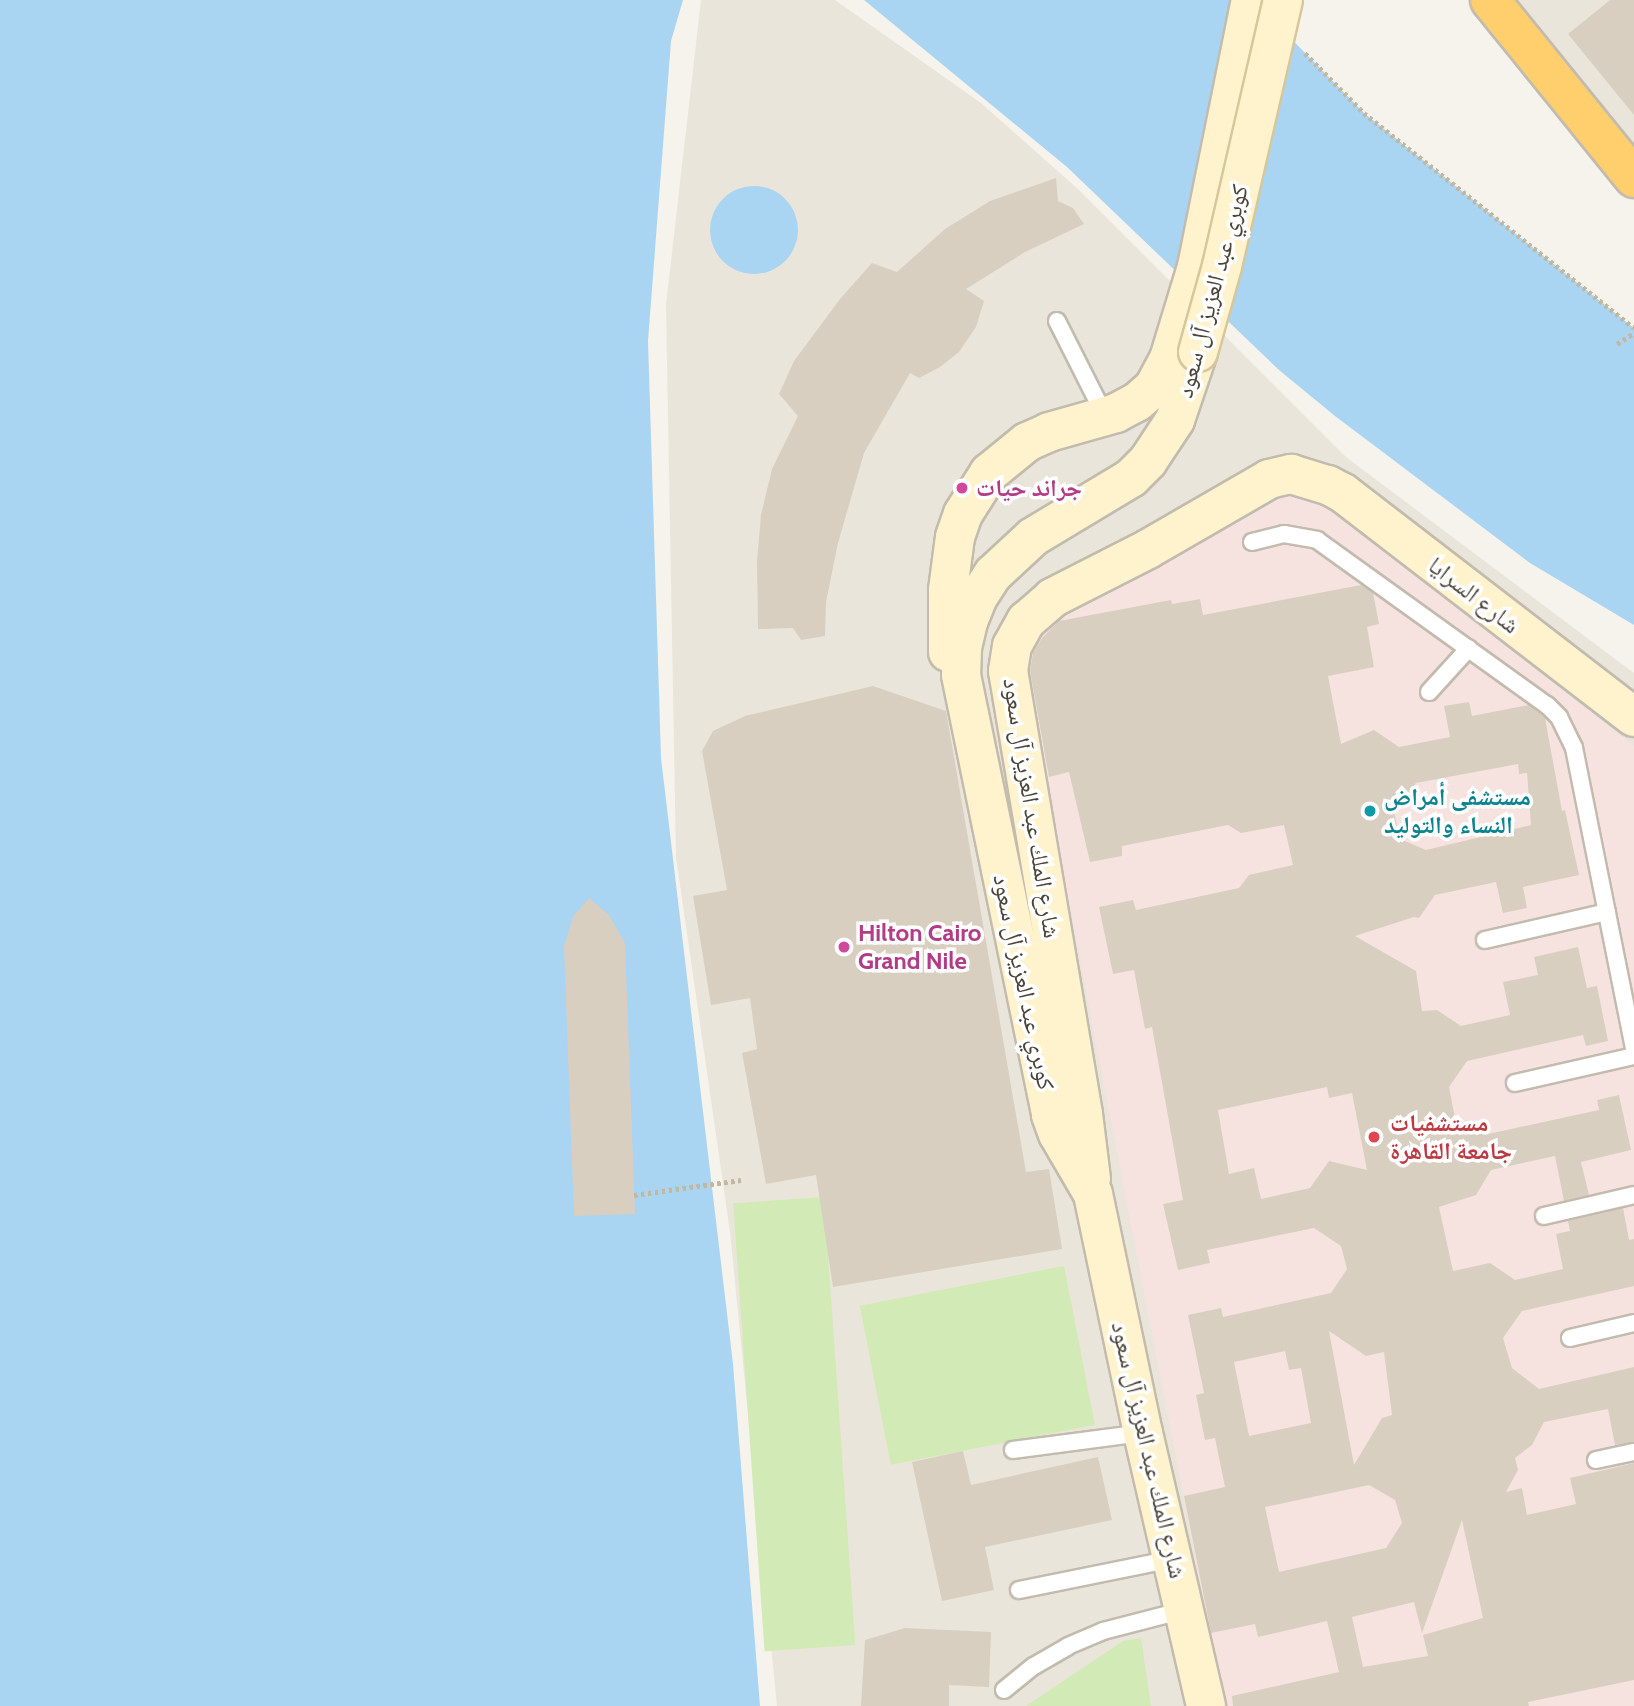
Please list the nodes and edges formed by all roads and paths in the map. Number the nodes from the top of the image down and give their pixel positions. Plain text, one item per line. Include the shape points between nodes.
1 (1251, 0) edge
2 (1283, 0) edge
3 (1490, 0) edge
4 (1299, 47) dead end
5 (1634, 178) edge
6 (1057, 321) dead end
7 (1634, 330) edge
8 (1617, 344) dead end
9 (1186, 348) junction
10 (1105, 416) junction
11 (1130, 478) junction
12 (1310, 479) joint
13 (955, 537) junction
14 (1252, 542) dead end
15 (993, 574) junction
16 (1469, 648) junction
17 (1429, 692) dead end
18 (1634, 718) edge
19 (1606, 912) junction
20 (1485, 940) dead end
21 (1634, 1048) edge
22 (1634, 1056) edge
23 (1515, 1083) dead end
24 (1051, 1115) junction
25 (741, 1180) dead end
26 (634, 1195) dead end
27 (1093, 1195) junction
28 (1634, 1195) edge
29 (1544, 1216) dead end
30 (1634, 1323) edge
31 (1570, 1338) dead end
32 (1143, 1433) junction
33 (1013, 1450) dead end
34 (1634, 1452) edge
35 (1596, 1460) dead end
36 (1173, 1559) junction
37 (1019, 1590) dead end
38 (1185, 1610) junction
39 (1004, 1690) dead end
40 (1206, 1706) edge

1 - 9 main road, كوبري عبد العزيز آل سعود via 1197,267
2 - 9 main road, كوبري عبد العزيز آل سعود, bridge via 1222,266
3 - 5 highway
4 - 7 path via 1364,113
6 - 10 lane
7 - 8 path
9 - 10 main road, كوبري عبد العزيز آل سعود via 1146,395
9 - 11 main road, كوبري عبد العزيز آل سعود via 1175,421
10 - 11 main road via 1129,442
10 - 13 main road, كوبري عبد العزيز آل سعود via 1049,432 1007,456 975,493
11 - 15 main road, كوبري عبد العزيز آل سعود via 1033,537
12 - 18 main road, شارع السرايا via 1343,494
12 - 27 main road, شارع الملك عبد العزيز آل سعود via 1290,474 1269,479 1052,598 1026,621 1012,646 1010,693
13 - 15 main road via 966,564
13 - 24 main road, كوبري عبد العزيز آل سعود via 946,618 954,704 1020,1060
14 - 16 lane via 1284,534 1317,540
15 - 24 main road, كوبري عبد العزيز آل سعود via 968,622 961,675
16 - 17 lane
16 - 19 lane via 1547,705 1568,732
19 - 20 lane
19 - 21 lane
22 - 23 lane
24 - 27 main road, شارع الملك عبد العزيز آل سعود
25 - 26 path
27 - 32 main road, شارع الملك عبد العزيز آل سعود
28 - 29 lane
30 - 31 lane
32 - 33 lane
32 - 36 main road, شارع الملك عبد العزيز آل سعود
34 - 35 lane
36 - 37 lane
36 - 38 main road, شارع الملك عبد العزيز آل سعود
38 - 39 lane via 1103,1631 1068,1646
38 - 40 main road, شارع الملك عبد العزيز آل سعود

